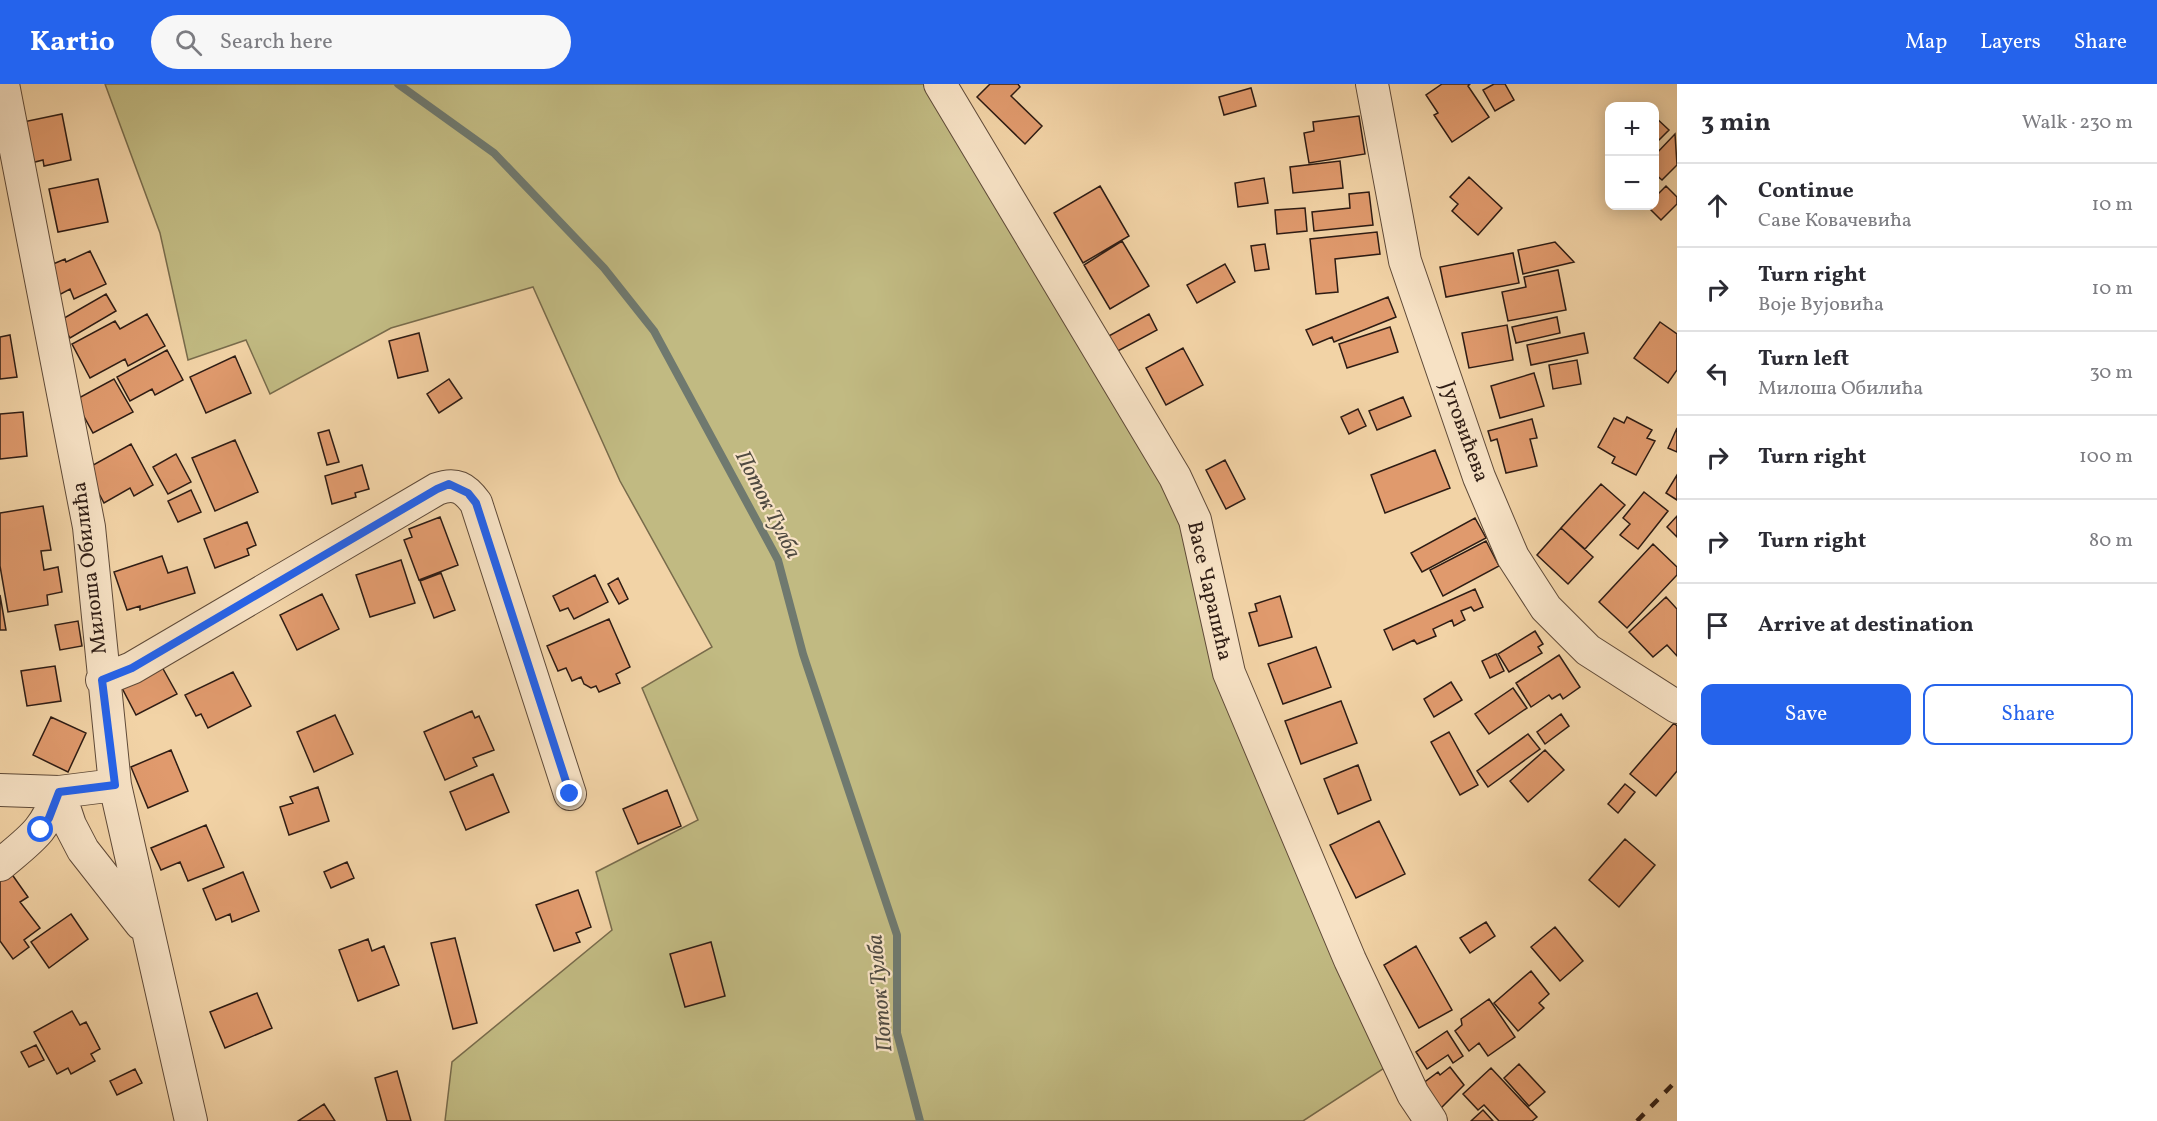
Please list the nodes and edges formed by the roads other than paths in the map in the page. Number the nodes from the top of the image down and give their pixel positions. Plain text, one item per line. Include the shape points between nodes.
1 (3, 84) edge
2 (940, 84) edge
3 (1372, 84) edge
4 (102, 680) junction
5 (1677, 707) edge
6 (115, 785) junction
7 (0, 790) edge
8 (59, 792) junction
9 (570, 794) dead end
10 (0, 865) edge
11 (147, 932) junction
12 (191, 1121) edge
13 (1431, 1121) edge

1 - 4 street, Милоша Обилића via 89,527
2 - 13 street, Васе Чарапића via 1174,477 1195,520 1229,673 1350,960 1413,1094
3 - 5 street, Југовићева via 1405,261 1479,477 1513,557 1546,608 1588,650
4 - 6 street, Милоша Обилића
4 - 9 street via 132,668 437,489 449,484 459,486 476,503
6 - 8 street
6 - 11 street, Милоша Обилића
7 - 8 street
8 - 10 street via 41,830
8 - 11 street via 83,850
11 - 12 street, Милоша Обилића

